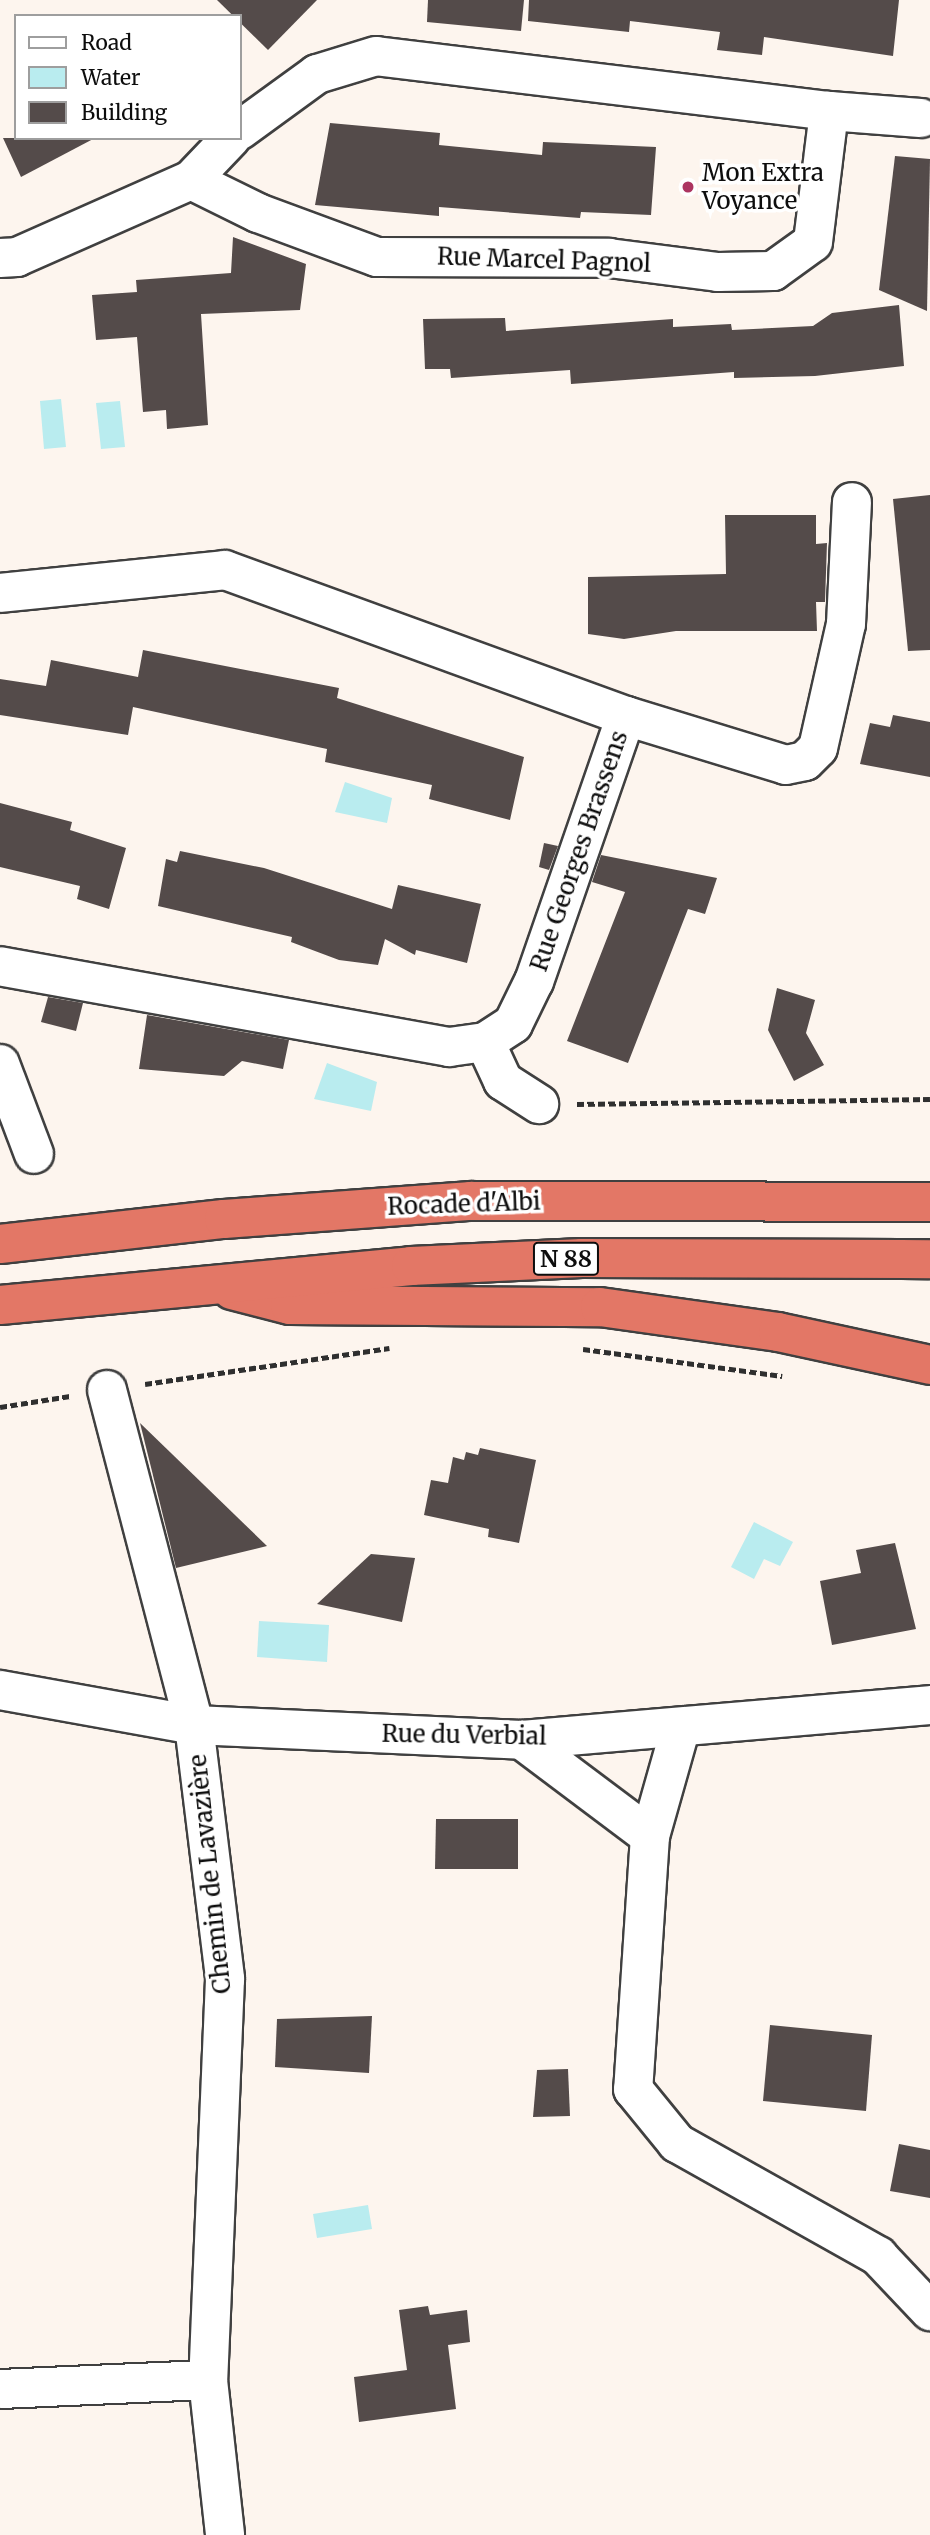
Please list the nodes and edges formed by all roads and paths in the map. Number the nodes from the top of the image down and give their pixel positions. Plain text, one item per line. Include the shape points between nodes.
1 (829, 111) junction
2 (921, 118) dead end
3 (242, 129) edge
4 (229, 140) edge
5 (191, 180) junction
6 (0, 258) edge
7 (852, 502) dead end
8 (0, 593) edge
9 (626, 716) junction
10 (0, 966) edge
11 (485, 1042) junction
12 (0, 1064) edge
13 (930, 1099) edge
14 (539, 1104) joint
15 (34, 1154) dead end
16 (930, 1178) edge
17 (471, 1201) junction
18 (930, 1202) edge
19 (0, 1244) edge
20 (930, 1259) edge
21 (203, 1282) junction
22 (0, 1305) edge
23 (403, 1346) dead end
24 (570, 1347) dead end
25 (930, 1365) edge
26 (797, 1378) dead end
27 (107, 1390) junction
28 (0, 1406) edge
29 (0, 1690) edge
30 (930, 1705) edge
31 (194, 1725) junction
32 (680, 1730) junction
33 (522, 1740) junction
34 (650, 1836) junction
35 (930, 2311) edge
36 (208, 2380) junction
37 (0, 2389) edge
38 (225, 2535) edge

1 - 2 street
1 - 3 street via 376,57 317,74
1 - 5 street, Rue Marcel Pagnol via 813,242 773,271 718,272 609,258 377,257 258,213
4 - 5 street
5 - 6 street via 17,257
7 - 9 street via 846,624 818,748 805,761 786,765
8 - 9 street, Rue Georges Brassens via 226,570
9 - 11 street, Rue Georges Brassens via 534,981 513,1024
10 - 11 street, Rue Georges Brassens via 449,1047
11 - 14 street via 503,1081
12 - 15 street
13 - 14 path
16 - 17 highway
17 - 18 highway, Rocade d'Albi
17 - 19 highway, Rocade d'Albi via 224,1219
20 - 21 highway, N 88 via 582,1258
21 - 22 highway, N 88
21 - 25 highway via 290,1305 600,1307 778,1332
23 - 27 path
24 - 26 path
27 - 28 path
27 - 31 street, Chemin de Lavazière
29 - 31 street, Rue du Verbial
30 - 32 street, Rue du Verbial
31 - 33 street, Rue du Verbial
31 - 36 street, Chemin de Lavazière via 225,1979
32 - 33 street, Rue du Verbial
32 - 34 street
33 - 34 street
34 - 35 street via 632,2089 677,2143 877,2256
36 - 37 street
36 - 38 street, Chemin de Lavazière

